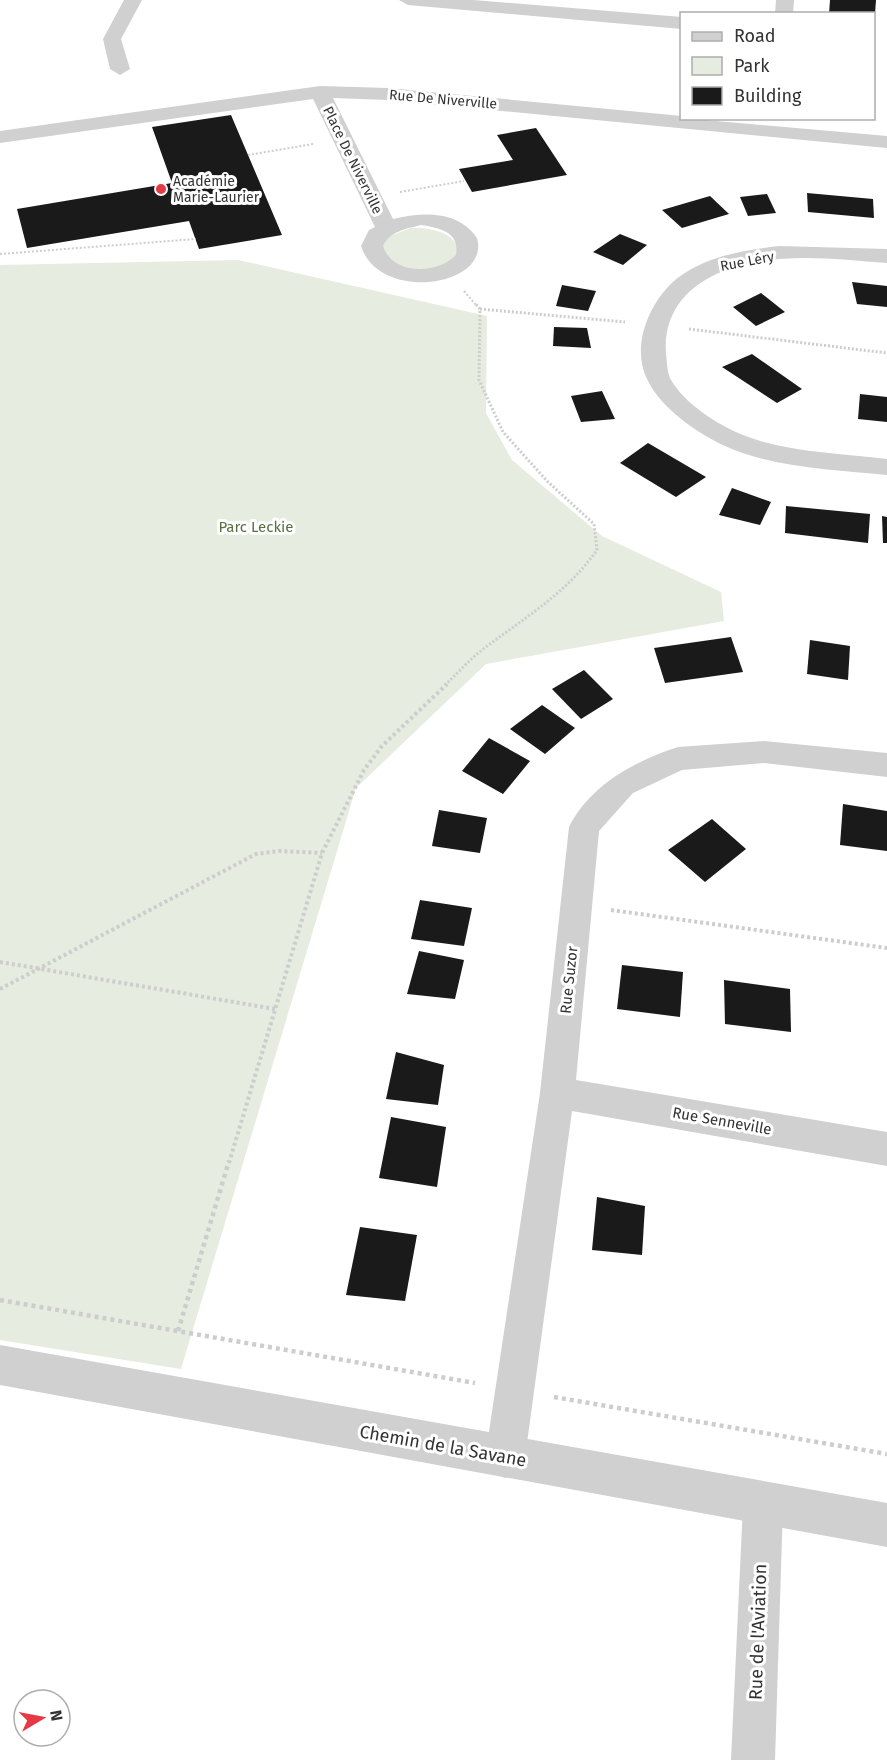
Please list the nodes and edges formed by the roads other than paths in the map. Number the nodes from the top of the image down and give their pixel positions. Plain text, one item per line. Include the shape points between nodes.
1 (133, 0) edge
2 (408, 0) edge
3 (680, 23) edge
4 (120, 69) dead end
5 (320, 92) junction
6 (0, 137) edge
7 (887, 142) edge
8 (386, 227) dead end
9 (887, 256) edge
10 (887, 467) edge
11 (887, 765) edge
12 (557, 1093) junction
13 (887, 1149) edge
14 (0, 1365) edge
15 (505, 1458) junction
16 (763, 1505) junction
17 (887, 1525) edge
18 (753, 1760) edge

1 - 4 street via 112,39
2 - 3 street
5 - 6 street, Rue De Niverville
5 - 7 street, Rue De Niverville via 388,94
5 - 8 street, Place De Niverville
9 - 10 street, Rue Léry via 822,252 760,256 716,266 683,283 658,314 652,343 658,378 678,402 707,425 742,444
11 - 12 street, Rue Suzor via 764,752 678,759 622,785 584,827
12 - 13 street, Rue Senneville
12 - 15 street, Rue Suzor
14 - 15 street, Chemin de la Savane
15 - 16 street, Chemin de la Savane
16 - 17 street, Chemin de la Savane
16 - 18 street, Rue de l'Aviation

